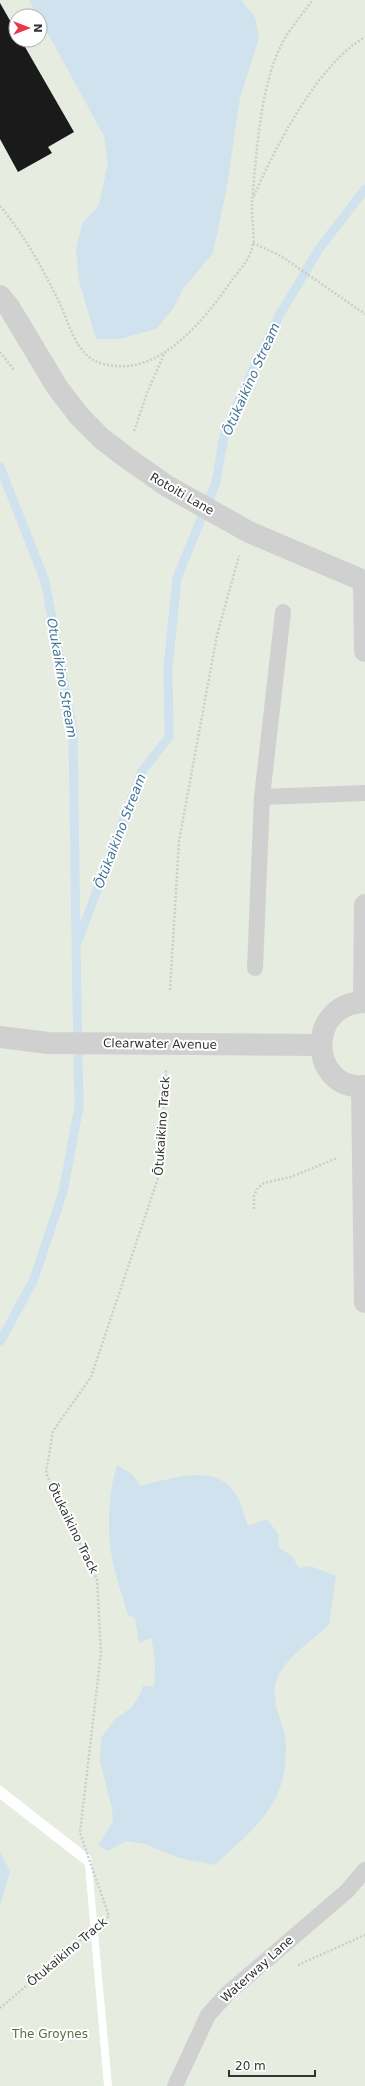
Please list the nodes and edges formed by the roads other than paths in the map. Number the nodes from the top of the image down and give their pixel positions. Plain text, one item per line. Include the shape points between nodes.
1 (0, 296) edge
2 (365, 578) edge
3 (283, 612) dead end
4 (365, 652) edge
5 (365, 793) edge
6 (262, 797) junction
7 (365, 905) edge
8 (255, 968) dead end
9 (364, 1002) edge
10 (0, 1037) edge
11 (320, 1046) junction
12 (364, 1087) edge
13 (365, 1302) edge
14 (365, 1870) edge
15 (175, 2086) edge

1 - 2 street, Rotoiti Lane via 57,388 101,438 167,486 249,532
2 - 4 street, Rotoiti Lane
3 - 6 lane
5 - 6 lane
6 - 8 lane
7 - 9 street
9 - 11 street via 350,1004 338,1010 328,1020 322,1032
10 - 11 street, Clearwater Avenue via 48,1043
11 - 12 street via 329,1070 338,1079 350,1085
12 - 13 street
14 - 15 lane, Waterway Lane via 347,1891 228,1993 208,2014

